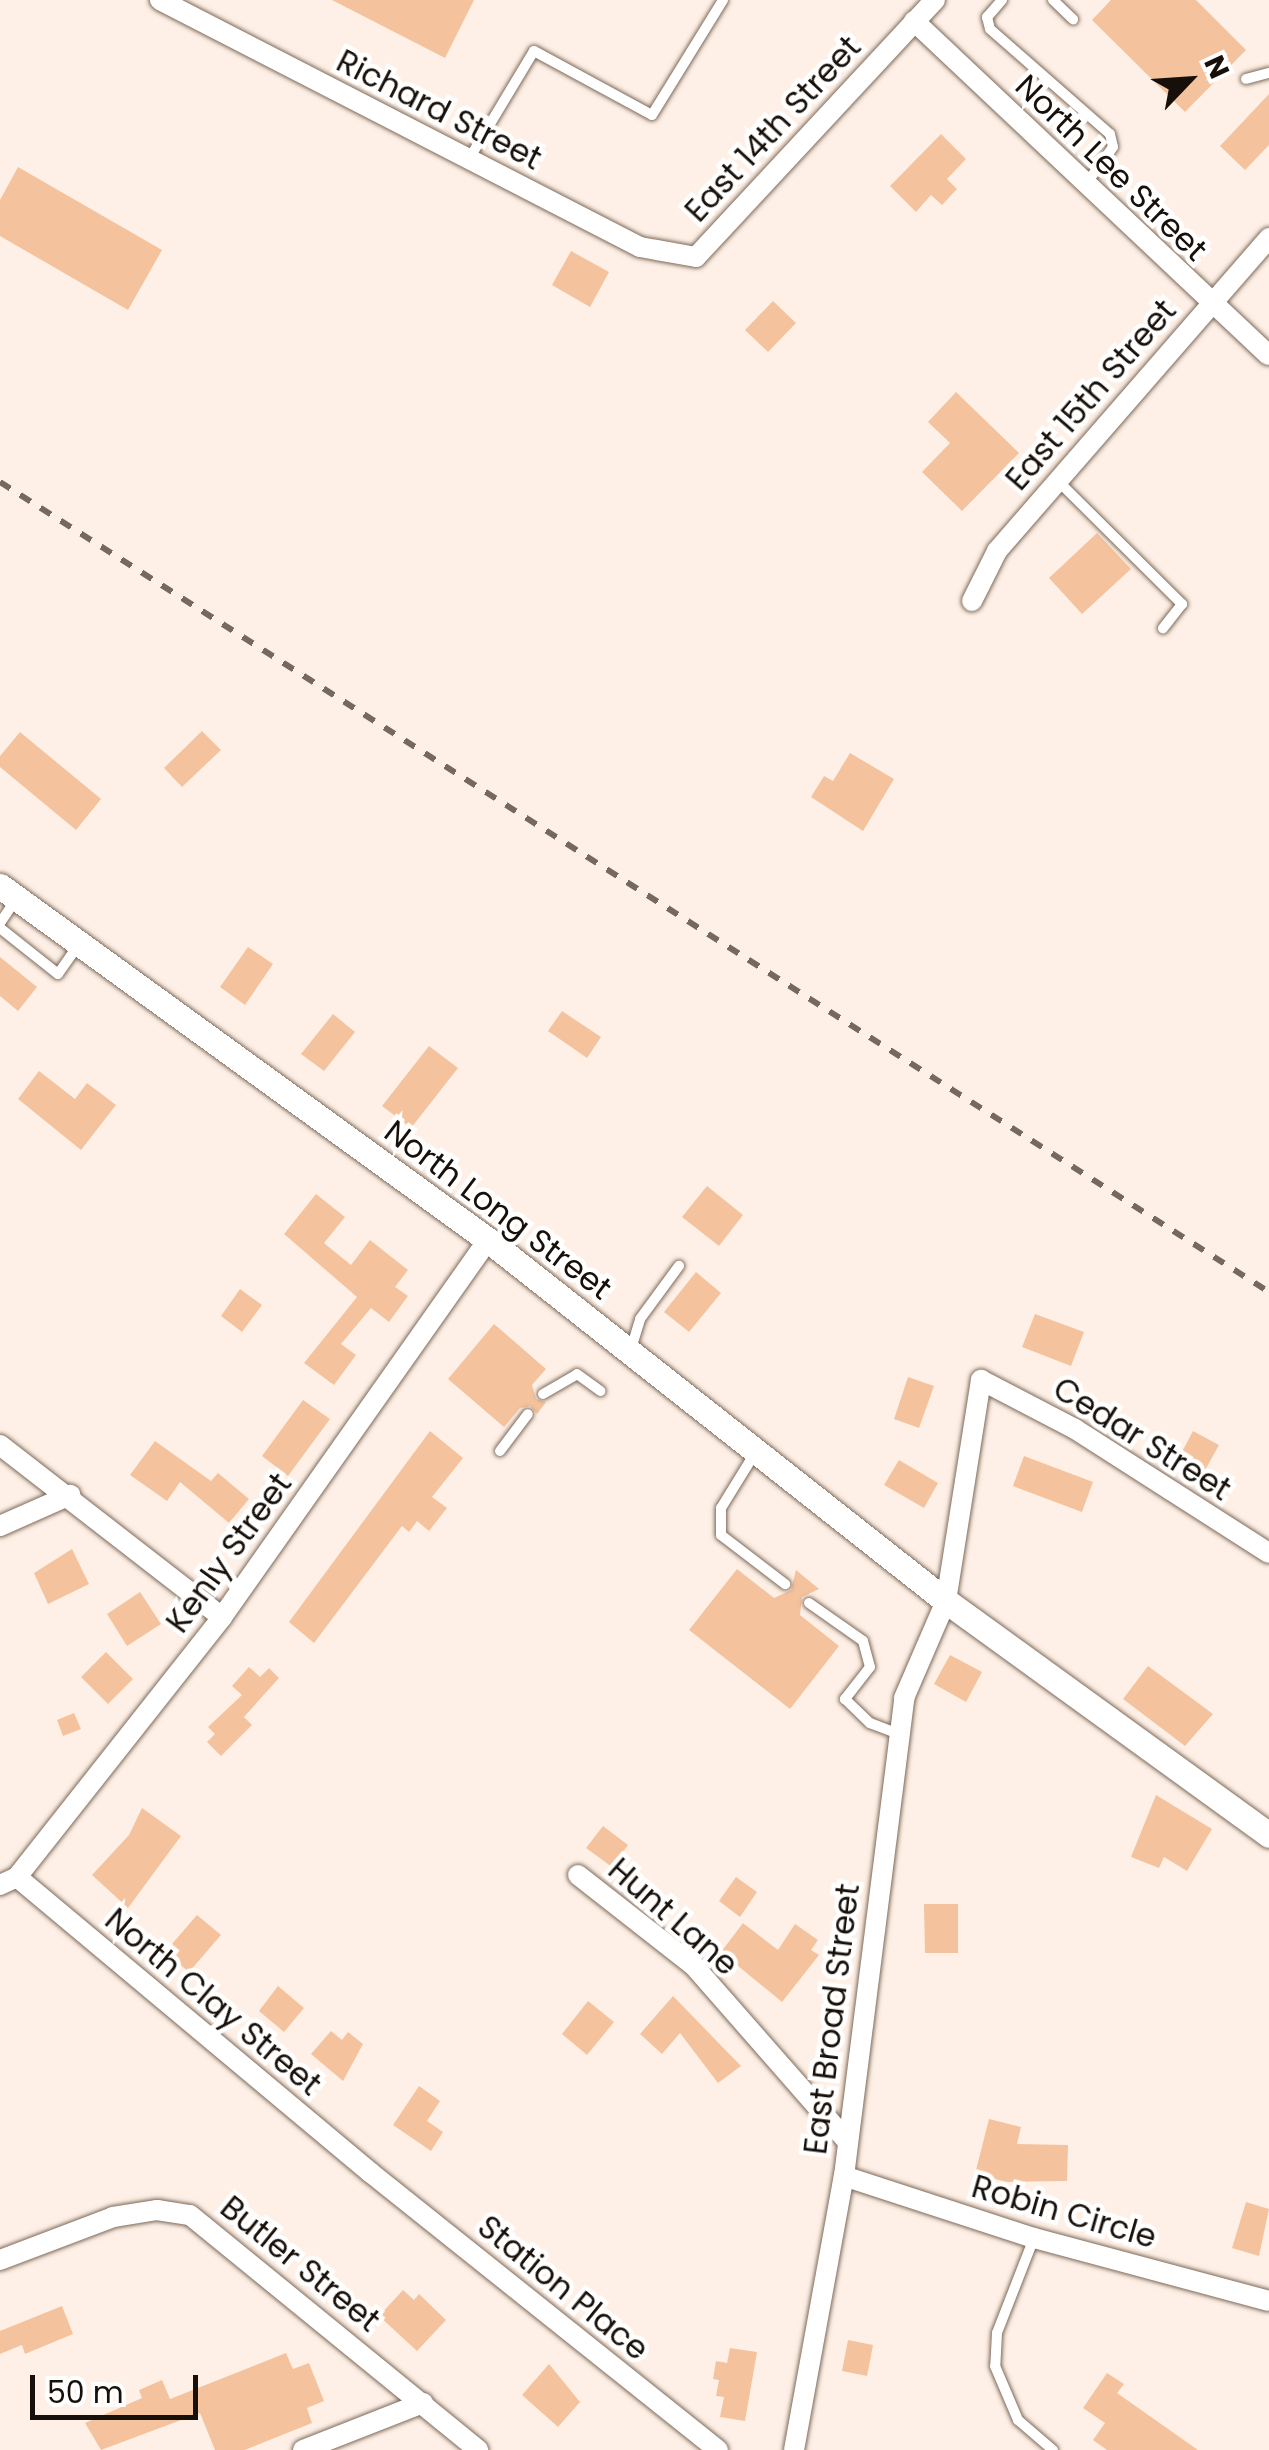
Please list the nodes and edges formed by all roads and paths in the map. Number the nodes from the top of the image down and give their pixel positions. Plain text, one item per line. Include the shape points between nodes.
1 (160, 0) edge
2 (723, 0) edge
3 (935, 0) edge
4 (1002, 0) edge
5 (1054, 0) edge
6 (1073, 19) dead end
7 (914, 21) junction
8 (1269, 73) edge
9 (1246, 79) dead end
10 (469, 159) junction
11 (1085, 185) junction
12 (1269, 238) edge
13 (696, 256) joint
14 (1209, 303) junction
15 (1269, 355) edge
16 (1057, 480) junction
17 (972, 600) dead end
18 (1163, 628) dead end
19 (8, 892) edge
20 (0, 926) edge
21 (79, 943) junction
22 (488, 1240) junction
23 (679, 1266) dead end
24 (631, 1350) junction
25 (981, 1380) joint
26 (600, 1391) dead end
27 (543, 1394) dead end
28 (528, 1414) dead end
29 (0, 1445) edge
30 (758, 1448) junction
31 (500, 1451) dead end
32 (70, 1495) junction
33 (0, 1526) edge
34 (1269, 1554) edge
35 (785, 1584) dead end
36 (946, 1601) junction
37 (809, 1603) dead end
38 (222, 1618) junction
39 (898, 1734) junction
40 (1269, 1835) edge
41 (578, 1875) dead end
42 (9, 1881) edge
43 (847, 2141) junction
44 (371, 2173) joint
45 (844, 2176) junction
46 (1034, 2238) junction
47 (0, 2260) edge
48 (1269, 2301) edge
49 (423, 2403) junction
50 (303, 2450) edge
51 (478, 2450) edge
52 (718, 2450) edge
53 (794, 2450) edge
54 (1053, 2450) edge

1 - 10 street, Richard Street
2 - 10 lane via 652,115 534,51
3 - 7 street, East 14th Street
4 - 11 lane via 988,17 990,28 1110,134 1113,147
5 - 6 lane
7 - 11 street, North Lee Street
7 - 13 street, East 14th Street
8 - 9 lane
10 - 13 street, Richard Street via 640,247
11 - 14 street, North Lee Street
12 - 14 street, East 15th Street
14 - 15 street, North Lee Street
14 - 16 street, East 15th Street
16 - 17 street, East 15th Street via 997,551
16 - 18 lane via 1182,604
19 - 20 lane
19 - 21 street, North Long Street
20 - 21 lane via 58,974
21 - 22 street, North Long Street
22 - 24 street, North Long Street
22 - 38 street, Kenly Street
23 - 24 lane via 640,1320
24 - 30 street, North Long Street
25 - 34 street, Cedar Street via 1075,1429
25 - 36 street, East Broad Street
26 - 27 lane via 577,1374
28 - 31 lane
29 - 32 street
30 - 35 lane via 721,1508 721,1535
30 - 36 street, North Long Street
32 - 33 street
32 - 38 street
36 - 39 street, East Broad Street via 904,1698
36 - 40 street, North Long Street
37 - 39 lane via 863,1641 870,1667 845,1699 870,1723
38 - 42 street, Kenly Street
39 - 43 street, East Broad Street
41 - 43 street, Hunt Lane via 694,1966
42 - 44 street, North Clay Street
43 - 45 street, East Broad Street
44 - 52 street, Station Place
45 - 46 street, Robin Circle
45 - 53 street, East Broad Street
46 - 48 street, Robin Circle
46 - 54 lane via 997,2333 996,2366 1018,2420
47 - 49 street, Butler Street via 113,2217 157,2210 190,2214
49 - 50 street
49 - 51 street, Butler Street

